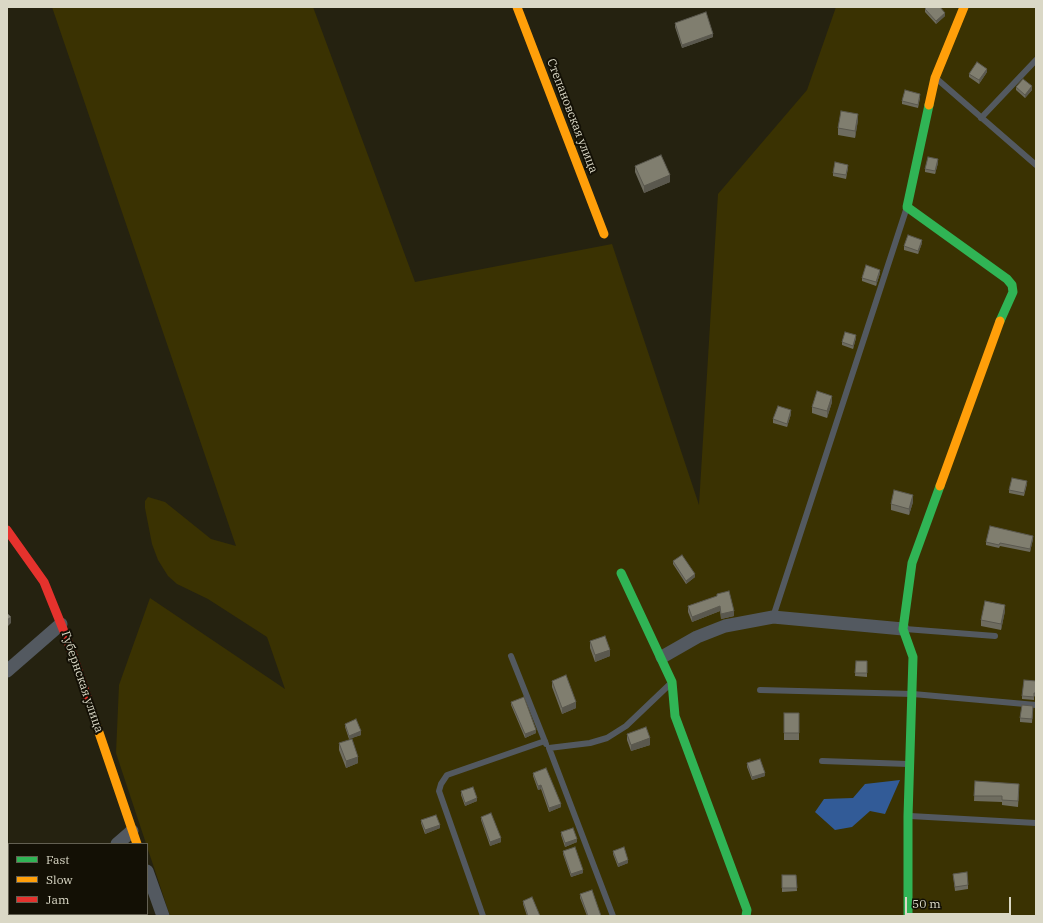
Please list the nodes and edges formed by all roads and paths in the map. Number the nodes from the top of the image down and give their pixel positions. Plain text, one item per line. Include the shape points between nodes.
1 (517, 7) edge
2 (964, 7) edge
3 (1036, 60) edge
4 (935, 78) junction
5 (981, 118) junction
6 (1036, 165) edge
7 (907, 207) junction
8 (604, 234) dead end
9 (7, 530) edge
10 (621, 573) dead end
11 (773, 617) junction
12 (61, 624) junction
13 (903, 629) junction
14 (995, 636) dead end
15 (511, 656) dead end
16 (662, 657) junction
17 (7, 671) edge
18 (672, 682) junction
19 (760, 690) dead end
20 (913, 694) junction
21 (1036, 705) edge
22 (545, 741) junction
23 (549, 748) junction
24 (822, 761) dead end
25 (910, 764) junction
26 (908, 816) junction
27 (1036, 823) edge
28 (132, 830) junction
29 (118, 843) edge
30 (137, 843) edge
31 (148, 874) edge
32 (163, 916) edge
33 (483, 916) edge
34 (613, 916) edge
35 (746, 916) edge
36 (908, 916) edge

1 - 8 street, Степановская улица
2 - 4 street
3 - 5 lane
4 - 5 lane
4 - 7 street
5 - 6 lane
7 - 11 lane
7 - 13 street via 1007,279 1012,285 1013,292 1003,313 912,564
9 - 12 street, Губернская улица via 44,582
10 - 16 street
11 - 13 street
11 - 16 street via 724,626
12 - 17 street
12 - 28 street, Губернская улица
13 - 14 lane
13 - 20 street via 913,657
15 - 22 lane
16 - 18 street
18 - 23 lane via 626,726 607,738 590,743
18 - 35 street via 675,716 747,910
19 - 20 lane
20 - 21 lane
20 - 25 street
22 - 23 lane
22 - 33 lane via 447,775 441,784 439,791
23 - 34 lane
24 - 25 lane
25 - 26 street
26 - 27 lane
26 - 36 street
28 - 29 street
28 - 30 street, Губернская улица
31 - 32 street

